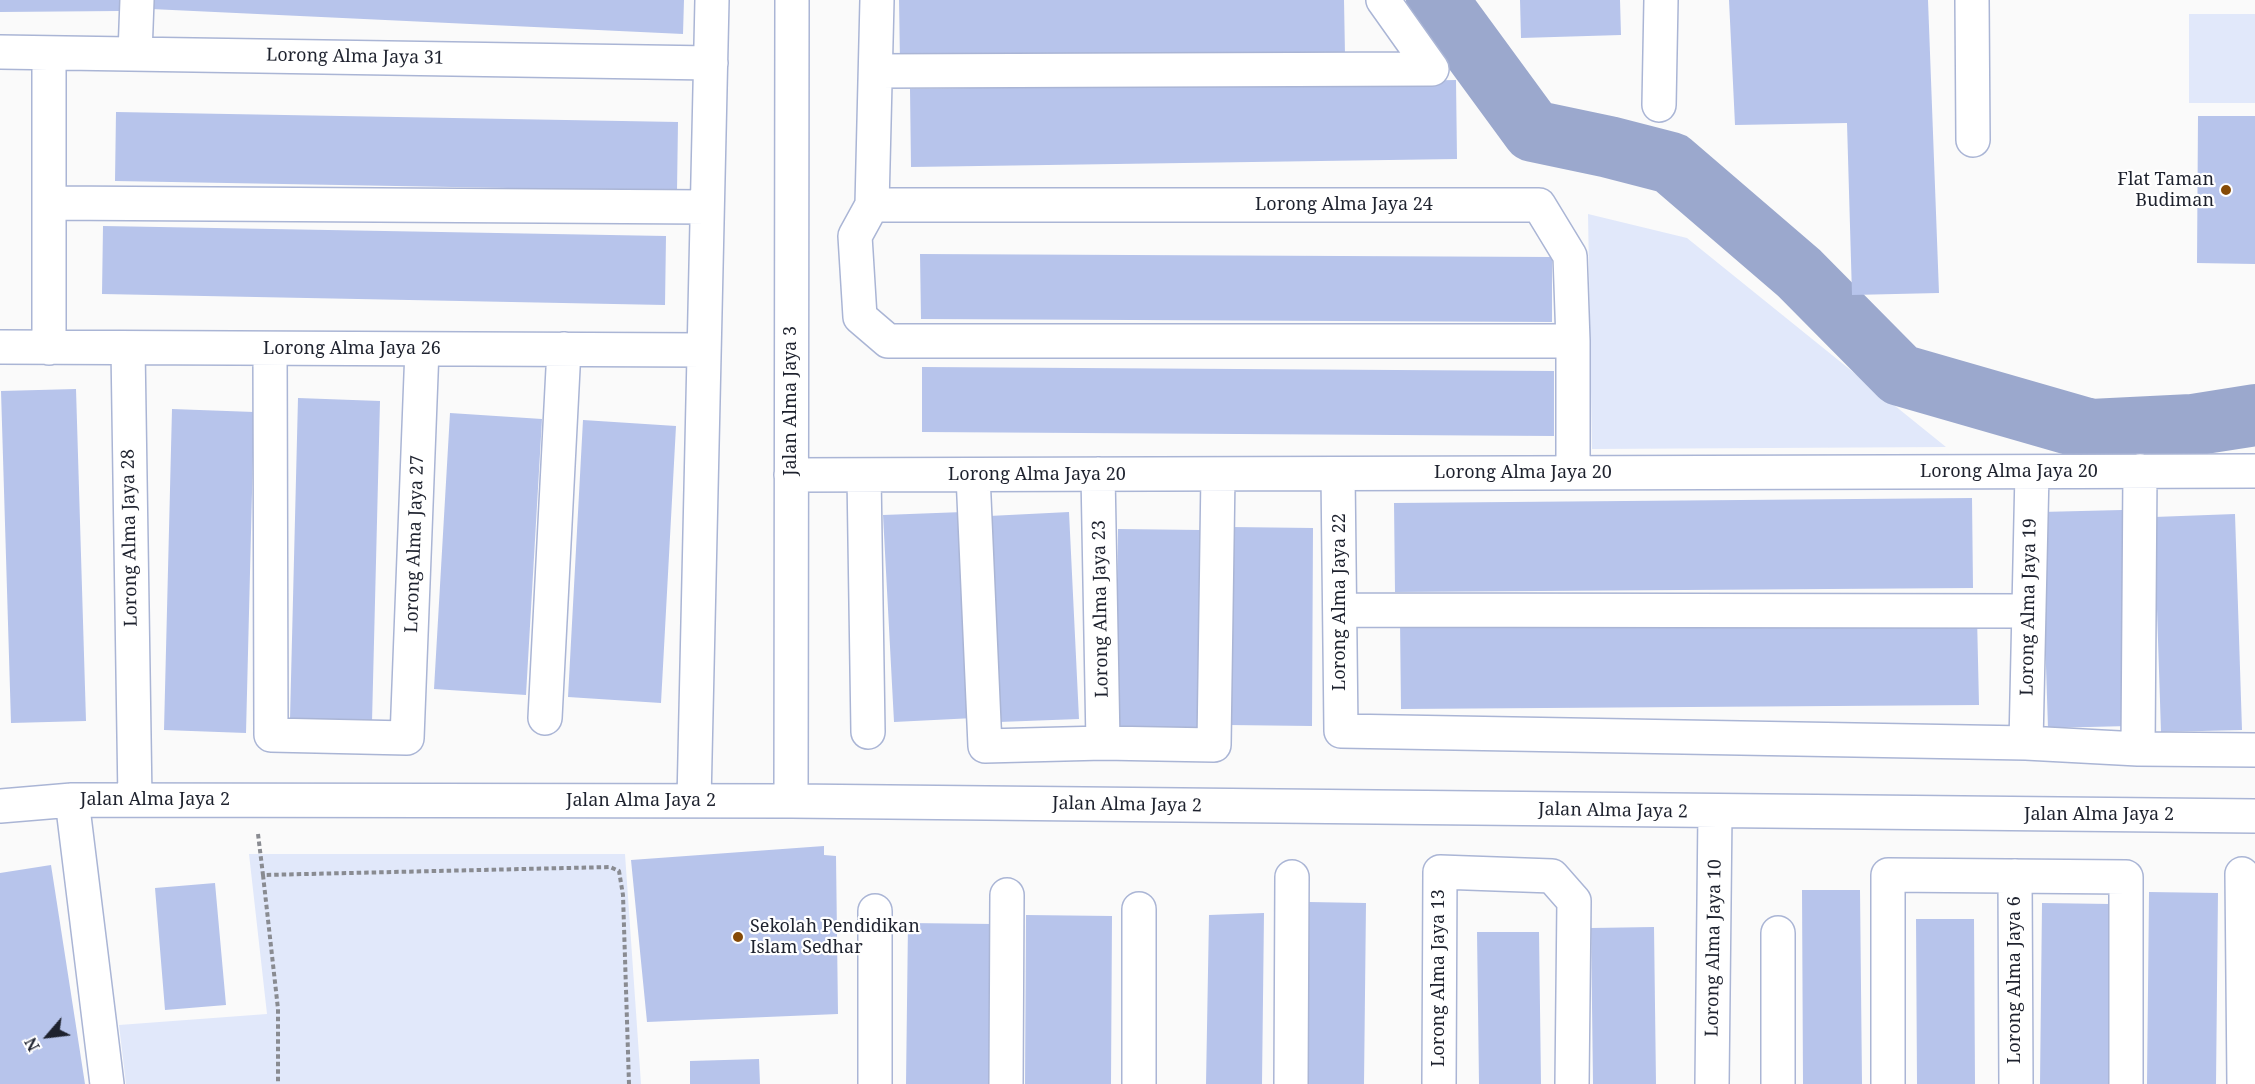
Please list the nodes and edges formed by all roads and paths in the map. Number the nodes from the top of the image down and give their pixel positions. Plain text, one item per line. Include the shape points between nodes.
1 (137, 0) edge
2 (712, 0) edge
3 (792, 0) edge
4 (877, 0) edge
5 (1383, 0) edge
6 (1661, 0) edge
7 (1972, 0) edge
8 (0, 52) edge
9 (49, 53) junction
10 (135, 54) junction
11 (711, 63) junction
12 (876, 71) junction
13 (1659, 105) dead end
14 (1973, 140) dead end
15 (49, 203) junction
16 (872, 205) junction
17 (707, 207) junction
18 (1573, 341) junction
19 (0, 347) edge
20 (49, 348) junction
21 (128, 348) junction
22 (270, 349) junction
23 (422, 349) junction
24 (564, 350) junction
25 (704, 350) junction
26 (2140, 471) junction
27 (2255, 471) edge
28 (2032, 472) junction
29 (1573, 473) junction
30 (1098, 474) junction
31 (1218, 474) junction
32 (1338, 474) junction
33 (791, 475) junction
34 (864, 475) junction
35 (972, 475) junction
36 (1340, 610) junction
37 (2029, 611) junction
38 (545, 718) dead end
39 (868, 732) dead end
40 (1103, 743) junction
41 (2026, 743) junction
42 (2138, 749) junction
43 (2255, 750) edge
44 (72, 800) junction
45 (135, 800) junction
46 (254, 801) junction
47 (694, 801) junction
48 (791, 801) junction
49 (0, 806) edge
50 (1715, 812) junction
51 (2255, 816) edge
52 (2242, 874) dead end
53 (264, 875) junction
54 (2015, 876) junction
55 (1292, 877) dead end
56 (1008, 895) dead end
57 (1139, 909) dead end
58 (874, 911) dead end
59 (1778, 933) dead end
60 (107, 1084) edge
61 (278, 1084) edge
62 (629, 1084) edge
63 (875, 1084) edge
64 (1006, 1084) edge
65 (1139, 1084) edge
66 (1291, 1084) edge
67 (1439, 1084) edge
68 (1572, 1084) edge
69 (1712, 1084) edge
70 (1778, 1084) edge
71 (1888, 1084) edge
72 (2016, 1084) edge
73 (2126, 1084) edge
74 (2244, 1084) edge

1 - 10 street
2 - 11 street
3 - 33 street, Jalan Alma Jaya 3
4 - 12 street
5 - 12 street via 1432,69
6 - 13 street
7 - 14 street
8 - 9 street, Lorong Alma Jaya 31
9 - 10 street, Lorong Alma Jaya 31
9 - 15 street
10 - 11 street, Lorong Alma Jaya 31
11 - 17 street
12 - 16 street
15 - 17 street
15 - 20 street
16 - 18 street, Lorong Alma Jaya 24 via 1539,205 1570,256
16 - 18 street via 855,236 860,317 888,341
17 - 25 street
18 - 29 street, Lorong Alma Jaya 24
19 - 20 street, Lorong Alma Jaya 26
20 - 21 street, Lorong Alma Jaya 26
21 - 22 street, Lorong Alma Jaya 26
21 - 45 street, Lorong Alma Jaya 28
22 - 23 street, Lorong Alma Jaya 26
22 - 23 street, Lorong Alma Jaya 27 via 271,735 407,738
23 - 24 street, Lorong Alma Jaya 26
24 - 25 street, Lorong Alma Jaya 26
24 - 38 street
25 - 47 street
26 - 27 street, Lorong Alma Jaya 20
26 - 28 street, Lorong Alma Jaya 20
26 - 42 street
28 - 29 street, Lorong Alma Jaya 20
28 - 37 street, Lorong Alma Jaya 19
29 - 32 street, Lorong Alma Jaya 20
30 - 31 street, Lorong Alma Jaya 20
30 - 35 street, Lorong Alma Jaya 20
30 - 40 street, Lorong Alma Jaya 23
31 - 32 street, Lorong Alma Jaya 20
31 - 40 street via 1214,745
32 - 36 street, Lorong Alma Jaya 22
33 - 34 street, Lorong Alma Jaya 20
33 - 48 street, Jalan Alma Jaya 3
34 - 35 street, Lorong Alma Jaya 20
34 - 39 street
35 - 40 street via 985,746
36 - 37 street
36 - 41 street, Lorong Alma Jaya 22 via 1341,731
37 - 41 street, Lorong Alma Jaya 19
41 - 42 street
42 - 43 street
44 - 45 street, Jalan Alma Jaya 2
44 - 49 street, Jalan Alma Jaya 2
44 - 60 street
45 - 46 street, Jalan Alma Jaya 2
46 - 47 street, Jalan Alma Jaya 2
46 - 53 path
47 - 48 street, Jalan Alma Jaya 2
48 - 50 street, Jalan Alma Jaya 2
50 - 51 street, Jalan Alma Jaya 2
50 - 69 street, Lorong Alma Jaya 10
52 - 74 street
53 - 61 path via 278,1009
53 - 62 path via 610,867 619,871
54 - 71 street via 1888,875
54 - 72 street, Lorong Alma Jaya 6
54 - 73 street via 2126,877
55 - 66 street
56 - 64 street
57 - 65 street
58 - 63 street
59 - 70 street
67 - 68 street, Lorong Alma Jaya 13 via 1440,872 1552,876 1574,901

